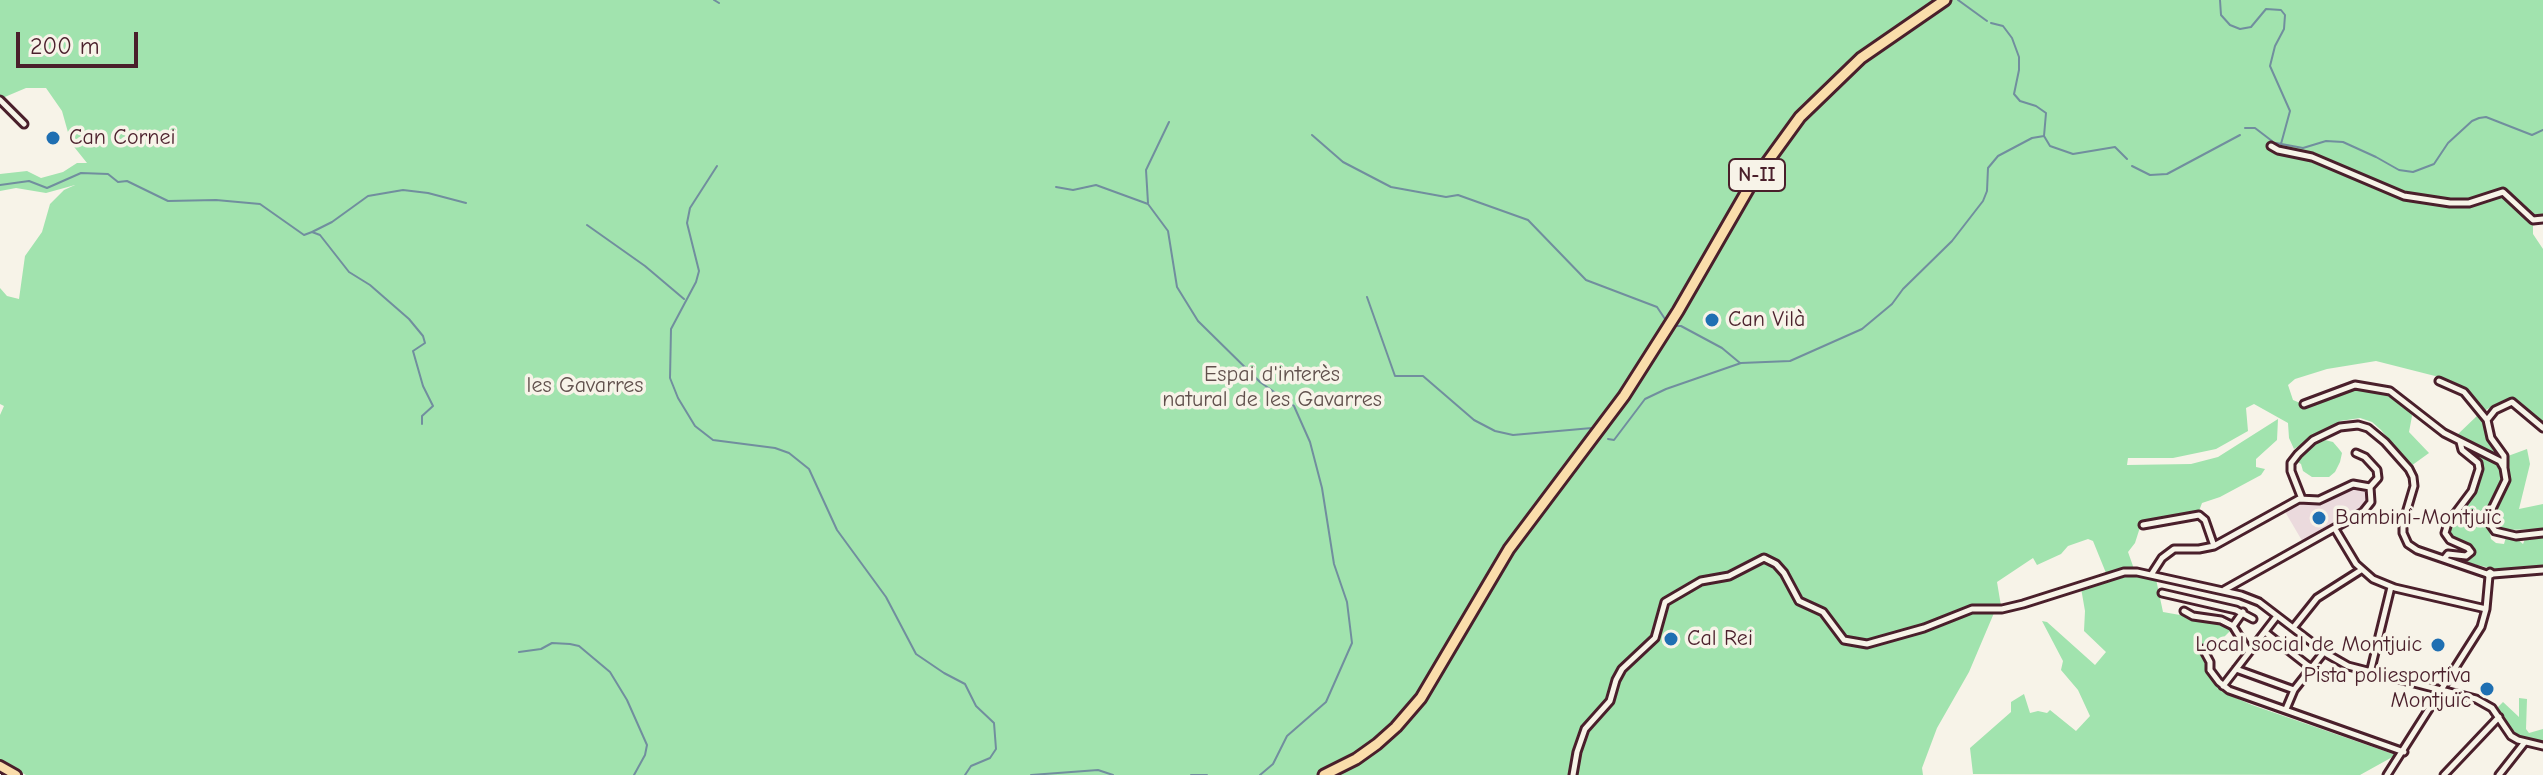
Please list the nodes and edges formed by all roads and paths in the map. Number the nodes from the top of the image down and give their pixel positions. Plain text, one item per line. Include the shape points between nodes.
1 (1945, 0) edge
2 (0, 100) edge
3 (24, 124) dead end
4 (2271, 146) dead end
5 (2543, 219) edge
6 (2439, 381) dead end
7 (2304, 404) dead end
8 (2487, 420) junction
9 (2543, 428) edge
10 (2460, 441) junction
11 (2356, 453) dead end
12 (2504, 468) junction
13 (2370, 487) junction
14 (2302, 499) junction
15 (2143, 525) dead end
16 (2335, 529) junction
17 (2543, 533) edge
18 (2214, 546) junction
19 (2444, 559) junction
20 (2361, 570) junction
21 (2543, 570) edge
22 (2151, 575) junction
23 (2490, 575) junction
24 (2391, 587) junction
25 (2223, 591) junction
26 (2162, 593) dead end
27 (2486, 609) junction
28 (2184, 611) dead end
29 (2243, 612) junction
30 (2277, 616) junction
31 (2253, 619) dead end
32 (2233, 626) junction
33 (2293, 628) junction
34 (2265, 632) junction
35 (2203, 649) dead end
36 (2249, 652) junction
37 (2324, 652) junction
38 (2311, 668) junction
39 (2236, 669) junction
40 (2370, 673) junction
41 (2223, 686) junction
42 (2294, 690) junction
43 (2442, 690) junction
44 (2286, 709) junction
45 (2499, 717) junction
46 (2525, 742) junction
47 (2543, 746) edge
48 (2404, 752) junction
49 (0, 766) edge
50 (16, 775) edge
51 (1324, 775) edge
52 (1573, 775) edge
53 (2387, 775) edge
54 (2444, 775) edge
55 (2499, 775) edge

1 - 51 highway, N-II via 1849,68 1800,117 1750,186 1624,396 1509,549 1421,698 1377,744
2 - 3 street
4 - 5 street via 2312,157 2404,196 2469,203 2503,192 2530,218
6 - 8 street via 2464,392
7 - 10 street via 2351,385 2382,387
8 - 9 street via 2512,402
8 - 12 street via 2504,456
10 - 12 street via 2496,458
10 - 19 street via 2479,469 2472,491 2445,533 2471,552
11 - 13 street via 2377,470
12 - 17 street via 2505,485 2490,513 2491,526 2516,536
13 - 14 street via 2353,484 2319,500
13 - 16 street via 2368,507
14 - 18 street
14 - 19 street via 2291,471 2298,454 2340,427 2368,428 2412,472 2403,528 2408,544
15 - 18 street via 2199,515
16 - 20 street
16 - 25 street
18 - 22 street via 2174,549
19 - 23 street
20 - 24 street
20 - 33 street via 2313,602
21 - 23 street
22 - 25 street
22 - 52 street via 2112,575 2002,609 1972,609 1867,644 1844,640 1823,612 1799,601 1784,573 1764,558 1729,576 1701,581 1665,602 1655,638 1622,669 1610,701 1585,729
23 - 27 street
24 - 27 street
24 - 40 street
25 - 30 street via 2252,598
26 - 29 street
27 - 43 street via 2481,627
28 - 32 street
29 - 31 street
29 - 32 street
30 - 33 street
30 - 34 street
32 - 36 street
33 - 37 street
34 - 36 street
34 - 38 street
35 - 41 street via 2209,671
36 - 39 street
37 - 38 street
37 - 40 street
38 - 42 street
39 - 41 street
39 - 42 street
40 - 43 street
41 - 44 street
42 - 44 street
43 - 45 street via 2481,701
43 - 48 street
44 - 48 street
45 - 46 street via 2511,736
45 - 54 street
46 - 47 street
46 - 55 street
48 - 53 street
49 - 50 main road

